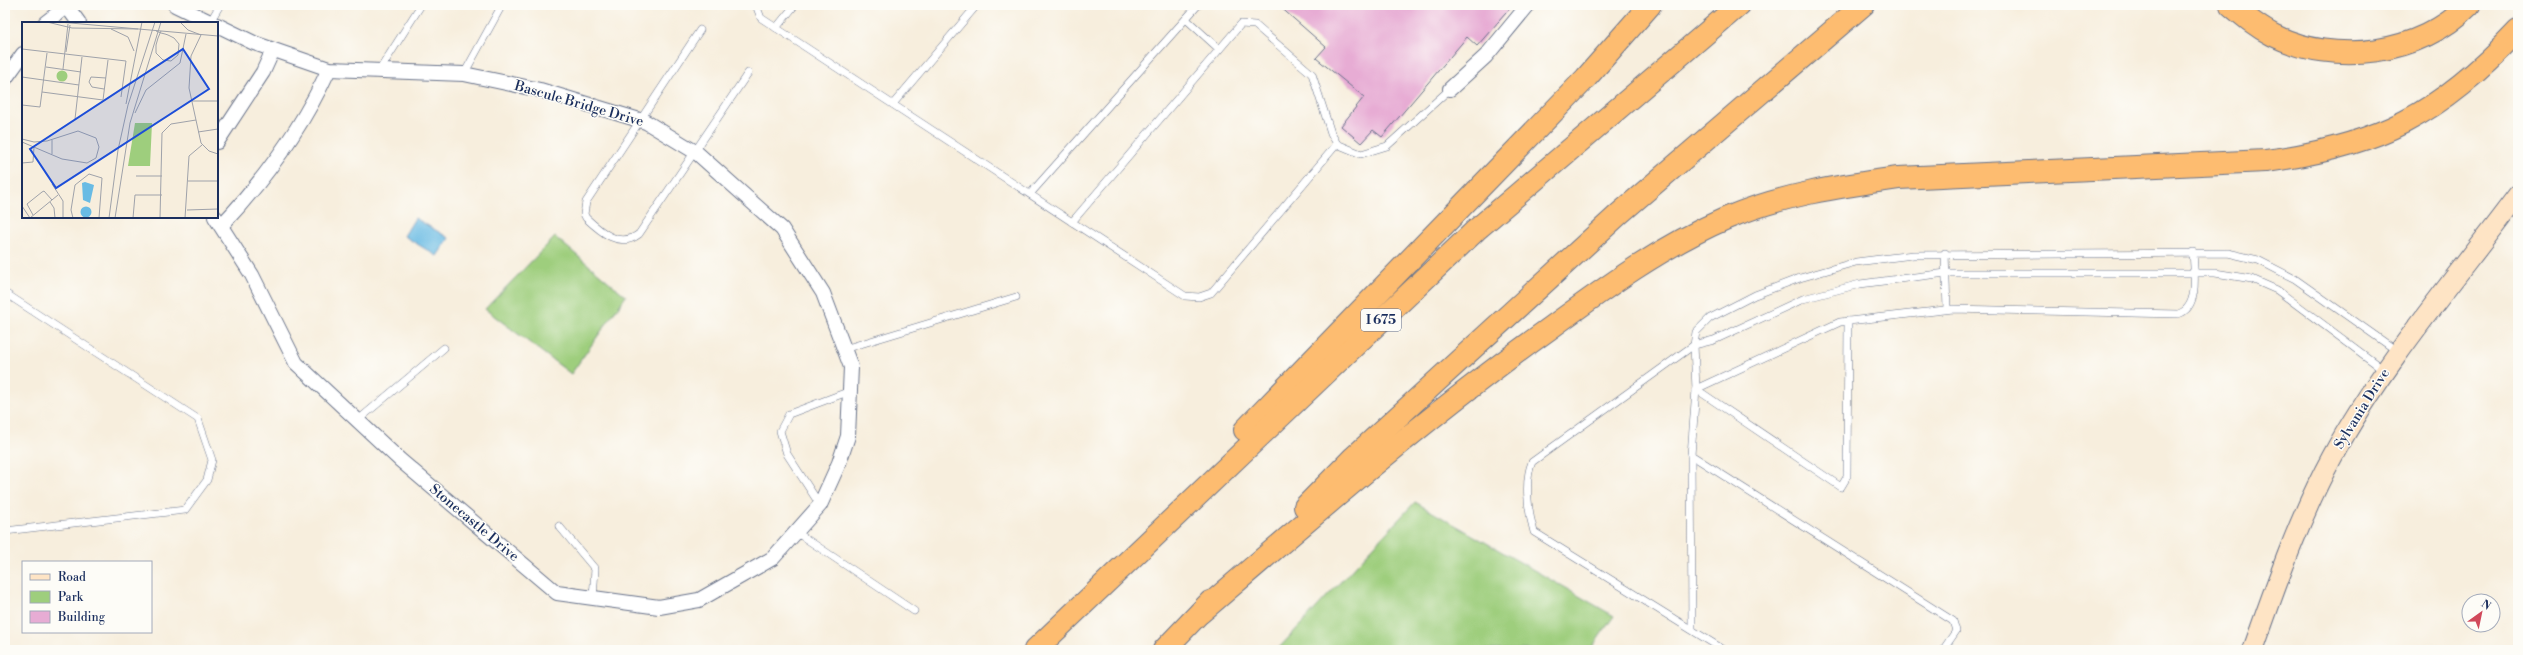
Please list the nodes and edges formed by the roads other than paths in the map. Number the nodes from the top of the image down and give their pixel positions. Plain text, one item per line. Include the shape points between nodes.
1 (175, 5) edge
2 (220, 5) edge
3 (421, 5) edge
4 (502, 5) edge
5 (756, 5) edge
6 (795, 5) edge
7 (977, 5) edge
8 (1198, 5) edge
9 (1528, 5) edge
10 (1650, 5) edge
11 (1739, 5) edge
12 (1863, 5) edge
13 (2230, 5) edge
14 (2469, 5) edge
15 (66, 6) edge
16 (1186, 19) junction
17 (46, 22) edge
18 (78, 22) edge
19 (211, 22) edge
20 (213, 22) edge
21 (218, 25) edge
22 (776, 28) junction
23 (700, 30) dead end
24 (2518, 31) edge
25 (1219, 49) junction
26 (273, 50) junction
27 (22, 55) edge
28 (329, 69) junction
29 (379, 71) junction
30 (748, 73) dead end
31 (464, 74) junction
32 (5, 79) edge
33 (1450, 89) joint
34 (893, 104) junction
35 (640, 120) junction
36 (218, 141) edge
37 (1337, 144) junction
38 (695, 151) junction
39 (1030, 194) junction
40 (2518, 196) edge
41 (218, 222) edge
42 (1072, 222) junction
43 (2193, 252) junction
44 (1945, 253) junction
45 (1946, 273) junction
46 (2194, 274) junction
47 (5, 293) edge
48 (1016, 298) dead end
49 (1947, 309) junction
50 (1848, 321) junction
51 (1694, 345) junction
52 (444, 348) dead end
53 (844, 349) junction
54 (2399, 352) junction
55 (2385, 372) junction
56 (1696, 389) junction
57 (850, 391) junction
58 (357, 421) junction
59 (1691, 455) junction
60 (820, 505) junction
61 (559, 526) dead end
62 (5, 531) edge
63 (796, 532) junction
64 (593, 598) junction
65 (914, 612) dead end
66 (1200, 613) junction
67 (1692, 629) junction
68 (1034, 650) edge
69 (1164, 650) edge
70 (1724, 650) edge
71 (1943, 650) edge
72 (2253, 650) edge

1 - 19 street, Bascule Bridge Drive
2 - 20 lane
3 - 29 lane
4 - 31 lane
5 - 22 lane via 762,18
6 - 22 lane
7 - 34 lane
8 - 16 lane
9 - 33 street via 1486,56
10 - 68 highway via 1586,78
11 - 68 highway, I 675 via 1476,230
12 - 66 highway via 1572,257 1354,457
13 - 14 highway via 2247,20 2297,45 2326,51 2350,52 2378,50 2433,32 2454,19
15 - 17 street
15 - 18 street
16 - 25 lane
16 - 39 lane
21 - 26 street, Bascule Bridge Drive
22 - 34 lane
23 - 35 lane
24 - 66 highway via 2496,54 2440,102 2386,132 2341,147 2266,161 1898,178 1848,185 1794,197 1727,218 1667,248 1624,274 1489,372 1358,478
25 - 37 lane via 1241,24 1254,25 1312,74
25 - 42 lane
26 - 28 street, Bascule Bridge Drive
26 - 36 street via 264,72
27 - 32 street
28 - 29 street, Bascule Bridge Drive
28 - 41 street via 313,104 268,173
29 - 31 street, Bascule Bridge Drive
30 - 38 lane
31 - 35 street, Bascule Bridge Drive via 540,90
33 - 37 lane via 1387,146 1361,154
34 - 39 lane
35 - 38 street, Bascule Bridge Drive
35 - 38 lane via 584,208 586,218 617,241 627,240 639,234
37 - 42 lane via 1211,293 1199,297 1185,296
38 - 53 street, Bascule Bridge Drive via 782,229 823,292
39 - 42 lane
40 - 54 street, Sylvania Drive
41 - 58 street, Stonecastle Drive via 252,275 296,364
43 - 44 lane
43 - 46 lane
43 - 54 lane via 2228,253 2258,260 2295,279
44 - 45 lane
44 - 51 lane via 1913,254 1856,262 1800,278 1755,295 1710,318 1696,332
45 - 46 lane
45 - 49 lane
45 - 51 lane via 1860,284 1802,299 1714,340
46 - 49 lane via 2191,305 2186,311 2178,314
46 - 55 lane via 2252,279 2277,290
47 - 62 lane via 198,418 212,460 207,480 185,510
48 - 53 lane
49 - 50 lane
50 - 56 lane via 1840,322
50 - 56 lane via 1847,477 1841,487
51 - 56 lane
51 - 67 lane via 1532,462 1528,472 1530,520 1534,532
52 - 58 lane
53 - 57 street, Bascule Bridge Drive via 851,367
54 - 55 street, Sylvania Drive
55 - 72 street, Sylvania Drive via 2356,416 2312,494
56 - 59 lane
57 - 60 street, Bascule Bridge Drive via 848,436
57 - 60 lane via 789,414 780,431 787,454
58 - 64 street, Stonecastle Drive via 557,593
59 - 67 lane
59 - 71 lane via 1953,621 1956,631
60 - 63 street, Stonecastle Drive
61 - 64 lane via 595,569
63 - 64 street, Stonecastle Drive via 773,558 699,600 659,606
63 - 65 lane
66 - 69 highway
67 - 70 lane

